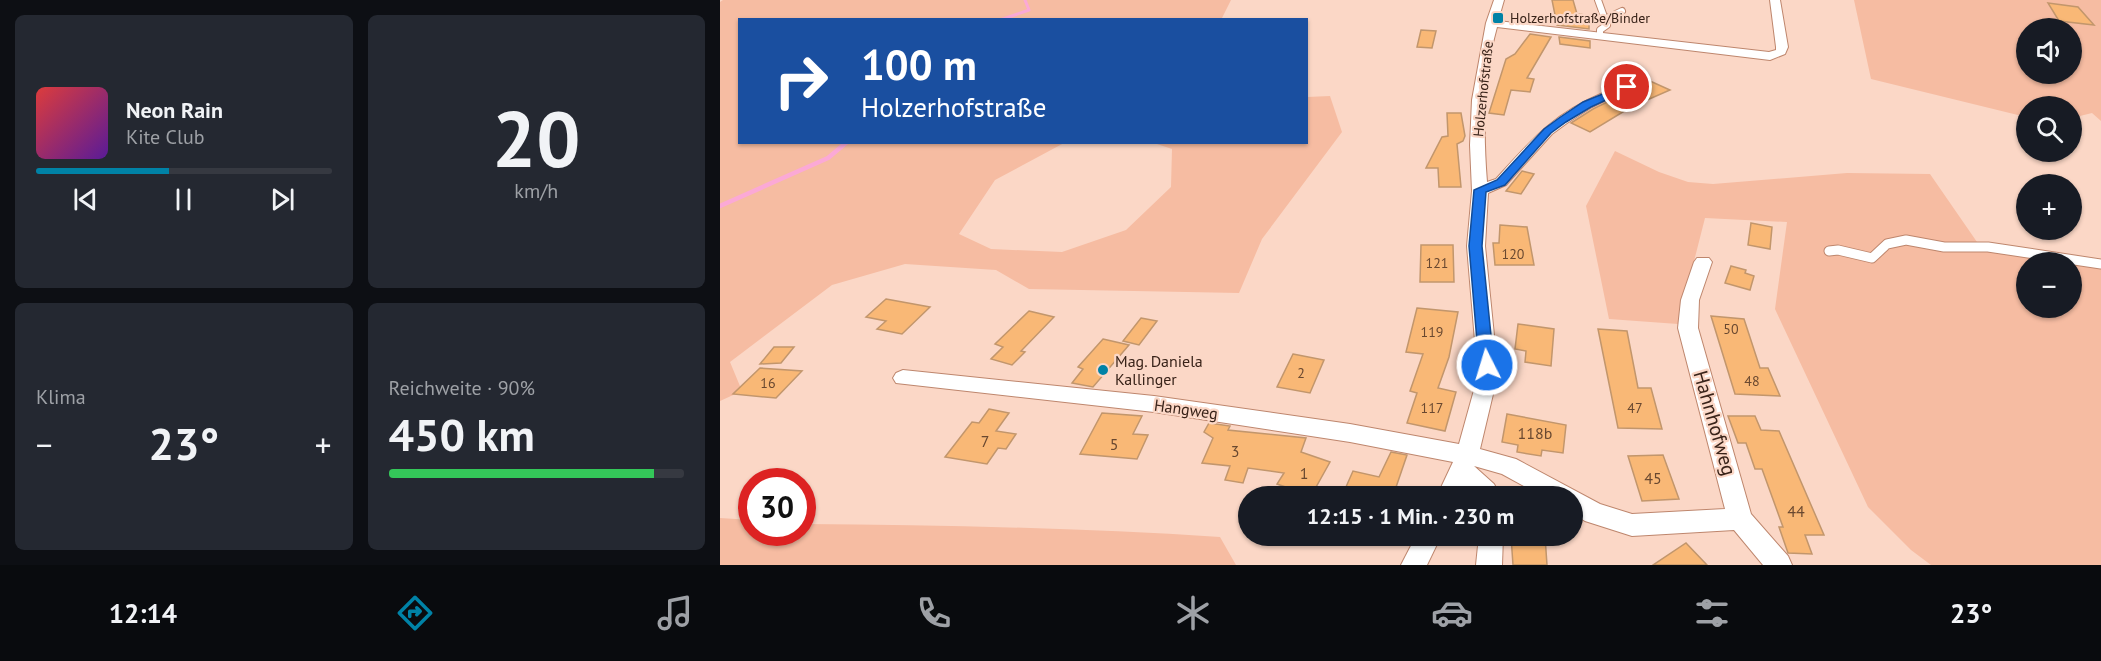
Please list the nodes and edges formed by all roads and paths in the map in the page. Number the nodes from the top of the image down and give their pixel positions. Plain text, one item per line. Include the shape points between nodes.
1 (1499, 0) edge
2 (1598, 0) edge
3 (1775, 0) edge
4 (1622, 11) dead end
5 (1589, 18) dead end
6 (1605, 19) junction
7 (1491, 23) junction
8 (1600, 35) junction
9 (1627, 87) dead end
10 (1480, 190) junction
11 (1829, 251) dead end
12 (1703, 262) dead end
13 (2101, 264) edge
14 (903, 378) dead end
15 (1463, 462) junction
16 (1453, 486) edge
17 (1482, 486) edge
18 (1545, 486) edge
19 (1583, 507) edge
20 (1740, 519) junction
21 (1424, 546) edge
22 (1490, 546) edge
23 (1414, 565) edge
24 (1489, 565) edge
25 (1779, 565) edge

1 - 7 street, Holzerhofstraße
2 - 6 lane
3 - 8 street, Holzerhofstraße via 1782,47 1781,52 1770,56
4 - 6 lane
5 - 6 lane
6 - 8 lane via 1607,25
7 - 8 street, Holzerhofstraße
7 - 10 street, Holzerhofstraße via 1478,106
9 - 10 street via 1587,104 1547,131 1501,182
10 - 15 street, Holzerhofstraße via 1476,246 1487,365 1484,390
11 - 13 lane via 1872,258 1887,244 1906,240
12 - 20 street, Hahnhofweg via 1690,300 1688,328
14 - 15 street, Hangweg via 1278,421
15 - 16 street, Holzerhofstraße
15 - 17 street
15 - 18 street via 1508,466
19 - 20 street via 1632,525
20 - 25 street, Hahnhofweg
21 - 23 street
22 - 24 street

